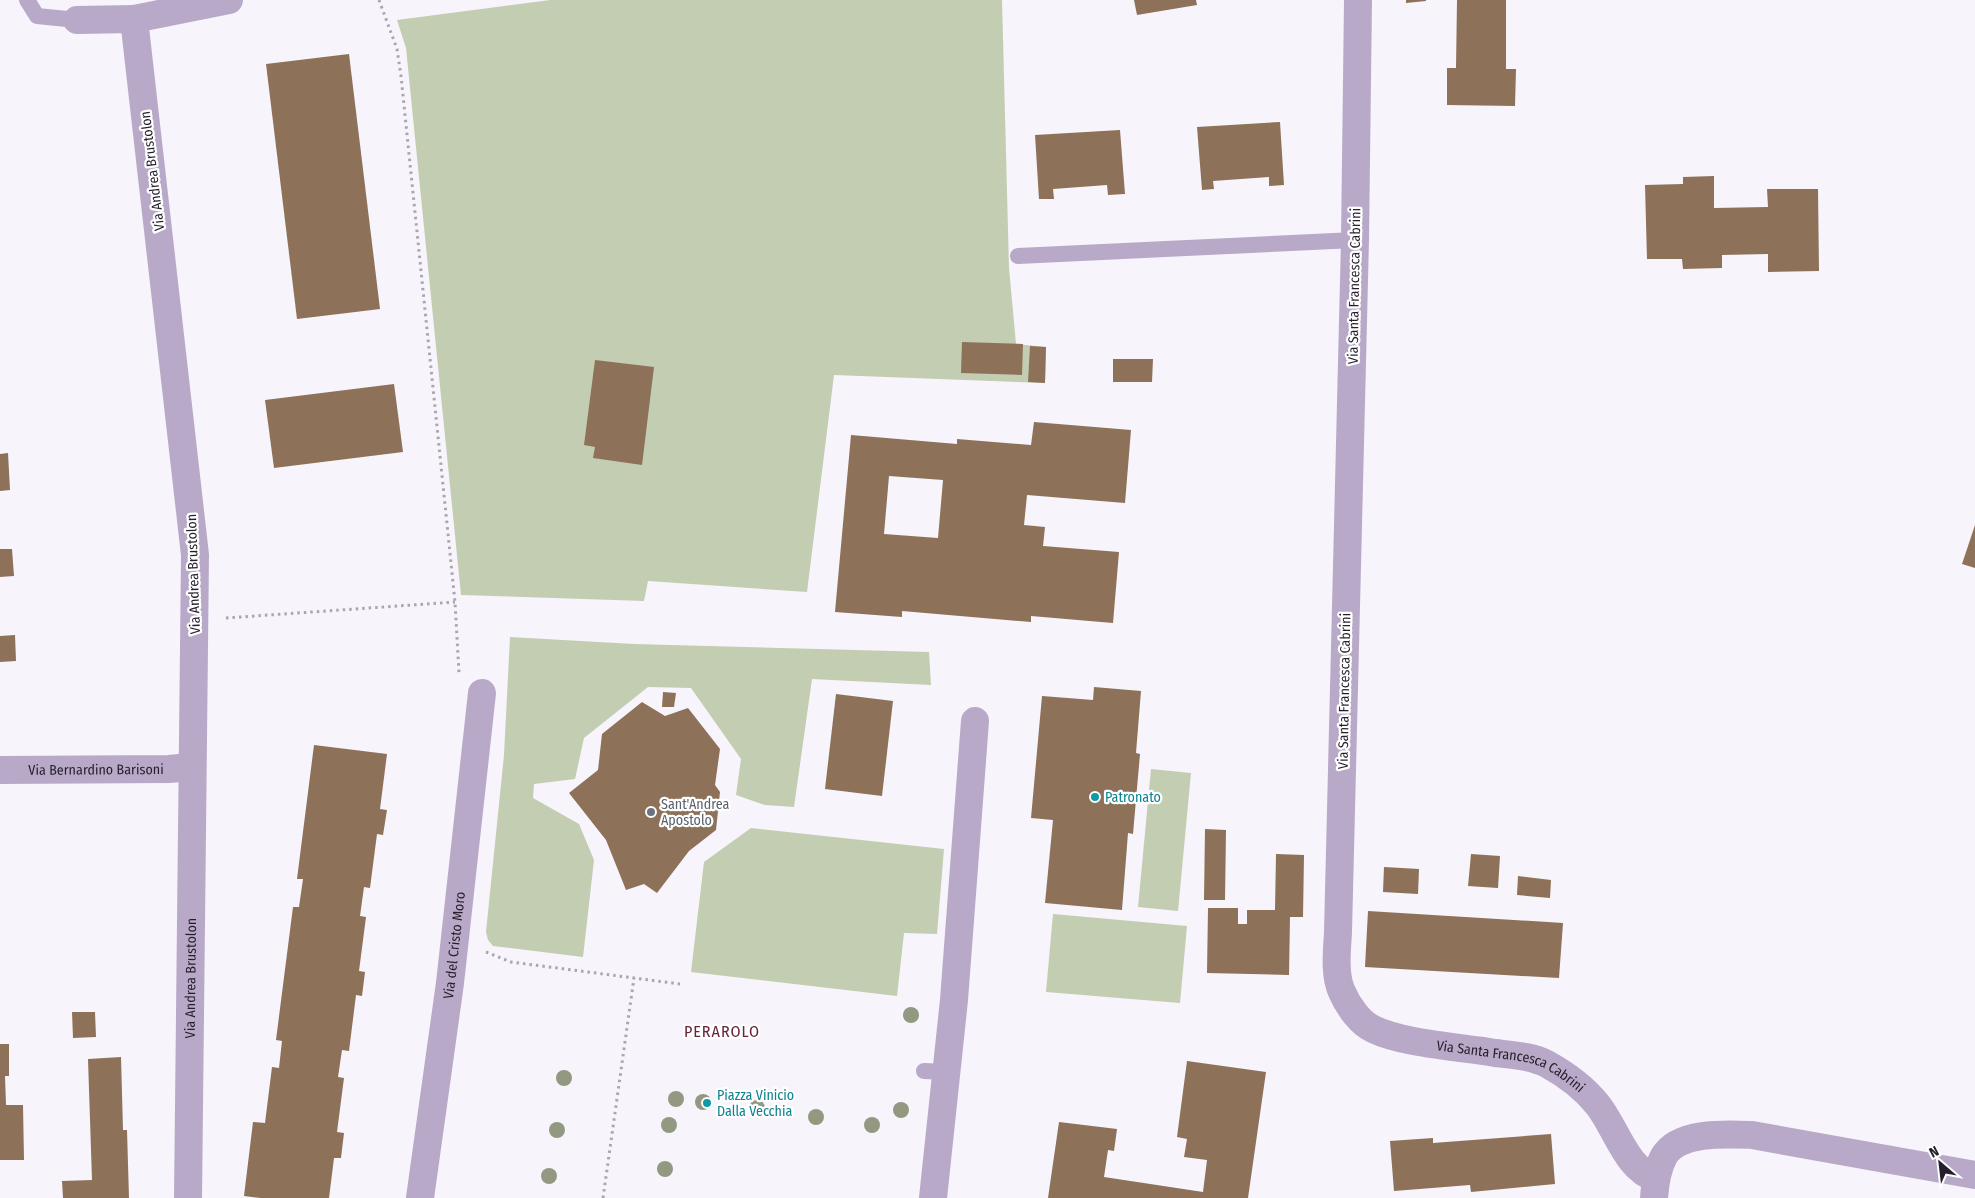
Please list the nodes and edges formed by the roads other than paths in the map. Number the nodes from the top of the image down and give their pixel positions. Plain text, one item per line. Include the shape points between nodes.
1 (27, 0) edge
2 (229, 0) edge
3 (1358, 0) edge
4 (77, 20) joint
5 (134, 20) junction
6 (1355, 240) junction
7 (1018, 256) dead end
8 (482, 693) dead end
9 (975, 721) dead end
10 (191, 767) junction
11 (0, 770) edge
12 (1975, 1175) edge
13 (1655, 1188) edge
14 (188, 1198) edge
15 (420, 1198) edge
16 (933, 1198) edge

1 - 4 lane via 37,16
2 - 5 street
3 - 6 street, Via Santa Francesca Cabrini
4 - 5 street
5 - 10 street, Via Andrea Brustolon via 195,555
6 - 7 lane
6 - 13 street, Via Santa Francesca Cabrini via 1337,970 1341,992 1356,1015 1372,1029 1405,1039 1521,1056 1545,1063 1573,1081 1597,1103 1635,1166
8 - 15 street, Via del Cristo Moro via 450,983
9 - 16 street via 954,1000 935,1072
10 - 11 street, Via Bernardino Barisoni
10 - 14 street, Via Andrea Brustolon
12 - 13 street, Via Santa Francesca Cabrini via 1752,1136 1715,1134 1684,1141 1665,1155

